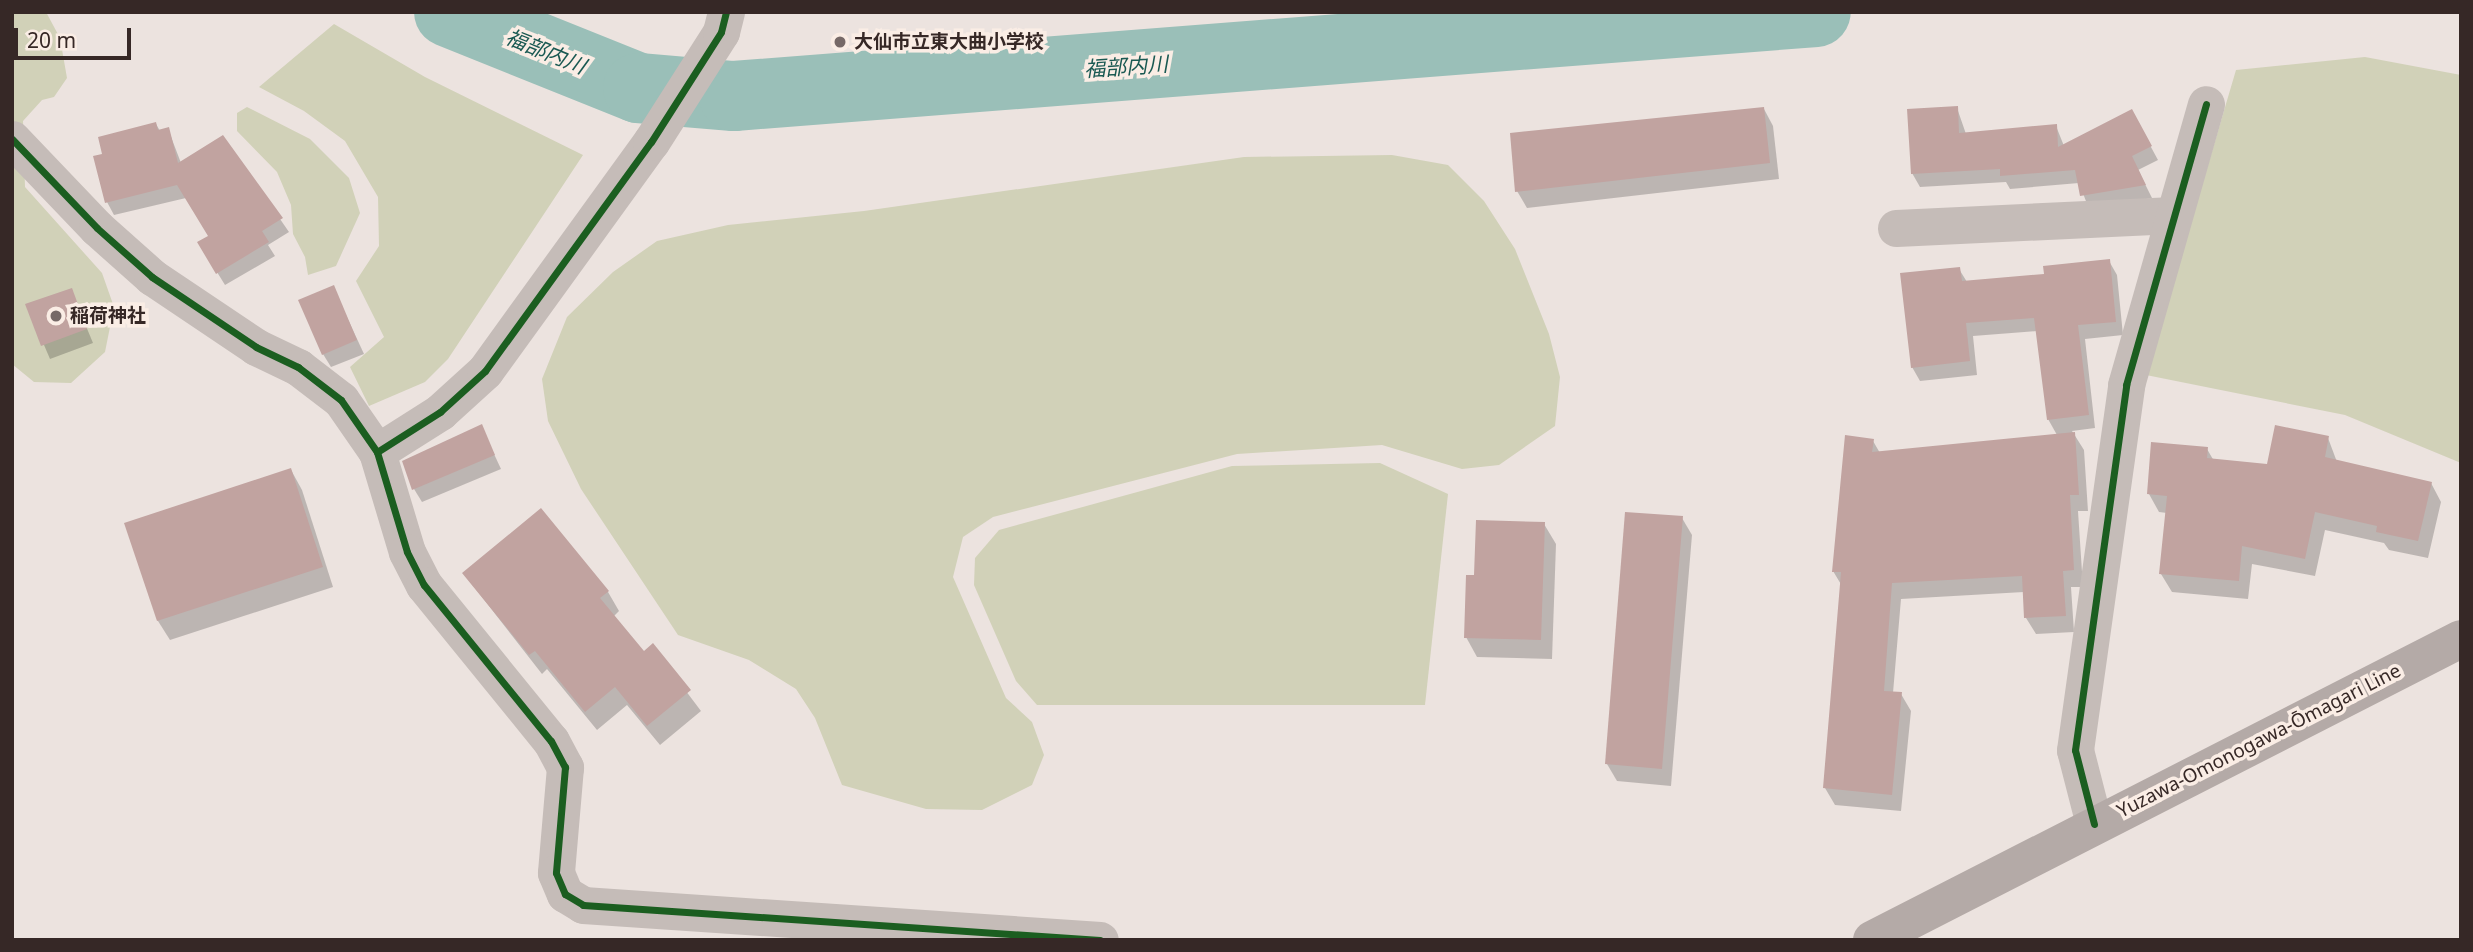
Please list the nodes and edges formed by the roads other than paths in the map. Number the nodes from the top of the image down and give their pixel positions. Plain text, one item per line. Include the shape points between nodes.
1 (724, 22) edge
2 (2206, 104) dead end
3 (12, 139) edge
4 (2174, 215) junction
5 (1896, 228) dead end
6 (377, 452) junction
7 (2461, 639) edge
8 (2094, 824) junction
9 (1100, 940) edge
10 (1872, 940) edge

1 - 6 street via 651,142 485,371 440,412
2 - 4 street
3 - 6 street via 97,228 152,277 256,347 298,367 341,400
4 - 5 street
4 - 8 street via 2126,385 2075,750
6 - 9 street via 407,552 424,586 551,741 565,766 556,873 565,894 583,905
7 - 8 main road, Yuzawa-Omonogawa-Ōmagari Line
8 - 10 main road, Yuzawa-Omonogawa-Ōmagari Line

